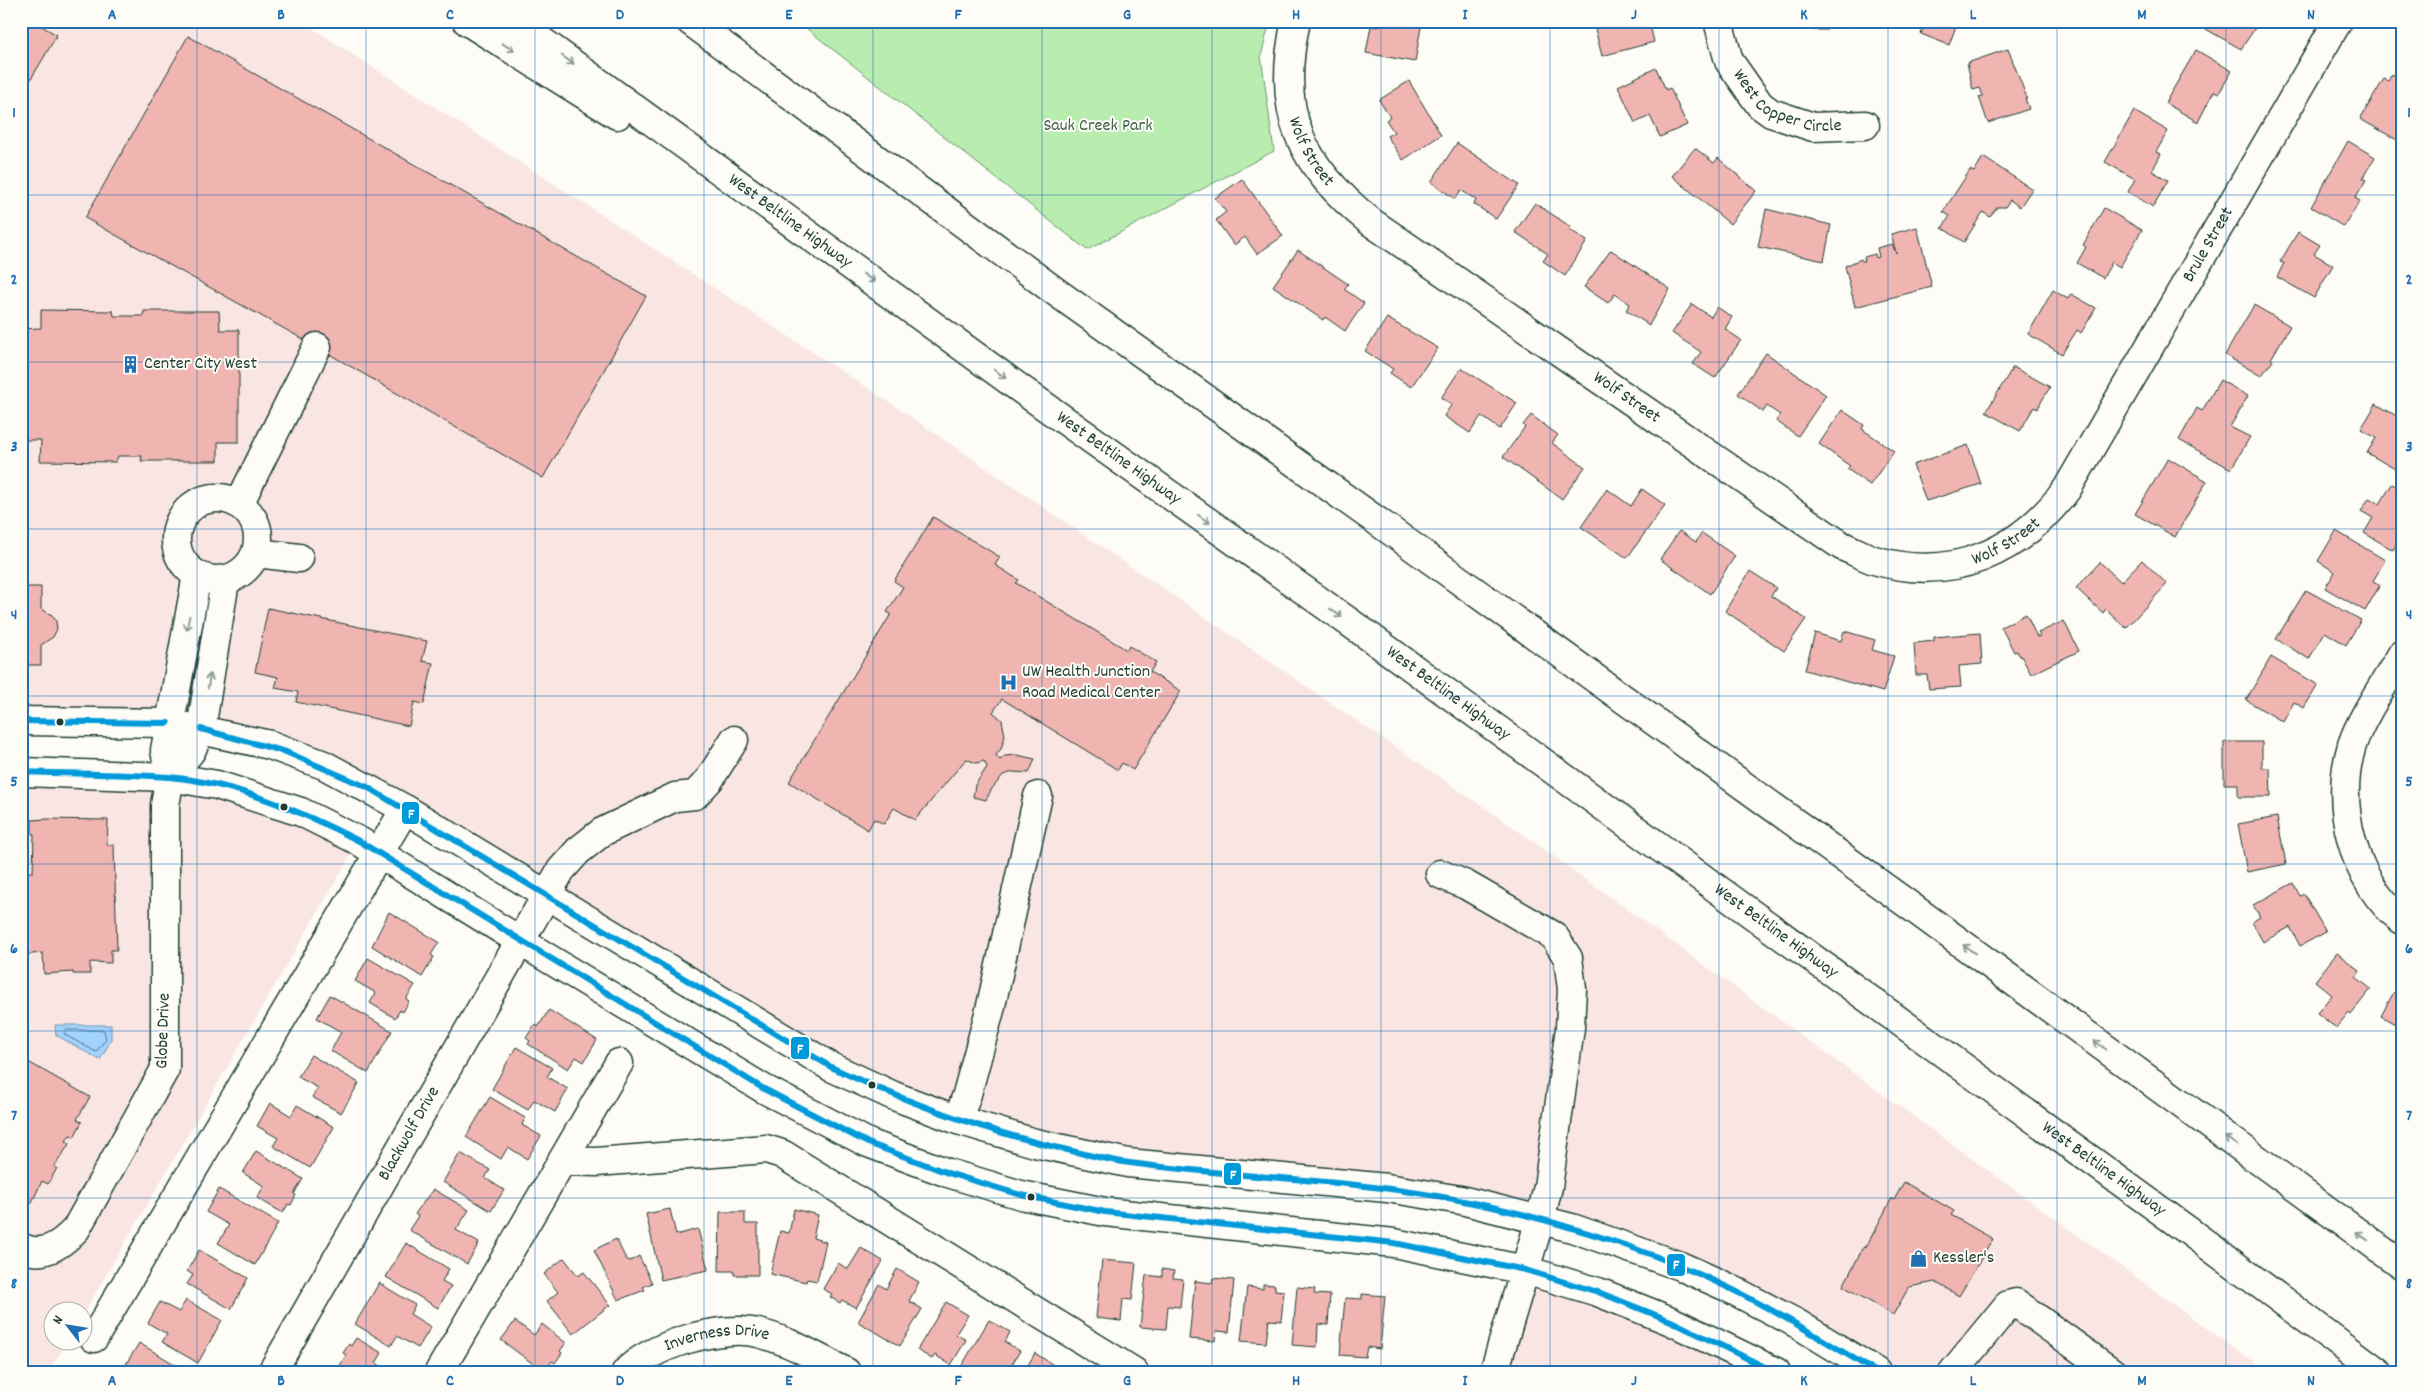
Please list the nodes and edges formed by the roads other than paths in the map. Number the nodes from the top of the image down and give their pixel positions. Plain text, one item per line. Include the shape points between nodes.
1 (467, 21) edge
2 (514, 21) edge
3 (690, 21) edge
4 (708, 21) edge
5 (1296, 21) edge
6 (1718, 21) edge
7 (2338, 21) edge
8 (804, 106) junction
9 (1864, 126) dead end
10 (758, 199) junction
11 (317, 347) dead end
12 (2079, 469) joint
13 (239, 504) junction
14 (256, 553) junction
15 (299, 558) dead end
16 (197, 575) junction
17 (225, 581) junction
18 (2402, 654) edge
19 (21, 721) edge
20 (168, 723) junction
21 (201, 728) junction
22 (734, 740) dead end
23 (21, 772) edge
24 (170, 777) junction
25 (1038, 796) dead end
26 (405, 809) junction
27 (379, 854) junction
28 (1440, 874) dead end
29 (547, 896) junction
30 (2402, 920) edge
31 (521, 941) junction
32 (619, 1063) dead end
33 (958, 1120) junction
34 (562, 1161) junction
35 (1540, 1220) junction
36 (21, 1247) edge
37 (2402, 1265) edge
38 (1525, 1270) junction
39 (94, 1338) dead end
40 (272, 1372) edge
41 (440, 1372) edge
42 (626, 1372) edge
43 (846, 1372) edge
44 (1134, 1372) edge
45 (1494, 1372) edge
46 (1776, 1372) edge
47 (1876, 1372) edge
48 (1954, 1372) edge
49 (2112, 1372) edge
50 (2378, 1372) edge

1 -> 10 main road
2 -> 10 main road, West Beltline Highway
3 - 8 main road
4 - 8 main road
5 - 12 main road, Wolf Street via 1289,56 1291,105 1307,153 1320,174 1347,203 1842,546 1872,559 1907,567 1942,568 1976,560 2004,548 2032,528 2050,512
6 - 9 main road, West Copper Circle via 1729,61 1760,104 1771,113 1813,127
7 - 12 main road, Brule Street
37 -> 8 main road via 1865,873 1056,292
10 -> 50 main road, West Beltline Highway via 1370,637
11 - 13 main road
13 - 14 main road via 257,527
13 - 16 main road via 226,499 202,501 189,508 180,520 176,542 178,555
14 - 15 main road
14 - 17 main road via 242,572
16 - 17 main road
16 -> 20 main road
21 -> 17 main road
18 - 30 main road via 2352,745 2346,804 2358,862 2380,900
19 - 20 main road
20 - 21 main road
20 - 24 main road via 165,750
21 - 24 main road via 191,752
21 - 26 main road via 270,745 324,765
22 - 29 main road, Blackwolf Drive via 709,780 695,795 675,798 602,832 561,870
23 - 24 main road
24 - 27 main road via 216,785 301,812 346,833
24 - 36 main road, Globe Drive via 164,805 165,1069 76,1229 63,1243 47,1251
25 - 33 main road via 990,1010
26 - 27 main road
26 - 29 main road
27 - 31 main road
27 - 39 main road
28 - 35 main road via 1466,885 1554,936 1568,958 1572,989 1570,1028 1548,1187
29 - 31 main road, Blackwolf Drive
29 - 33 main road via 831,1067
31 - 38 main road via 764,1089 868,1143 948,1173 1021,1195 1105,1212 1394,1243
31 - 40 main road, Blackwolf Drive
32 - 34 main road
33 - 35 main road via 1035,1144 1128,1162 1387,1188 1461,1200
34 - 41 main road
34 - 44 main road via 596,1162 766,1149 782,1154
35 - 38 main road
35 - 47 main road via 1623,1245 1704,1276 1796,1323
38 - 45 main road
38 - 46 main road via 1598,1292 1671,1321
42 - 43 main road, Inverness Drive via 636,1362 675,1342 717,1333 756,1332 785,1342
48 - 49 main road via 2008,1305 2016,1302

